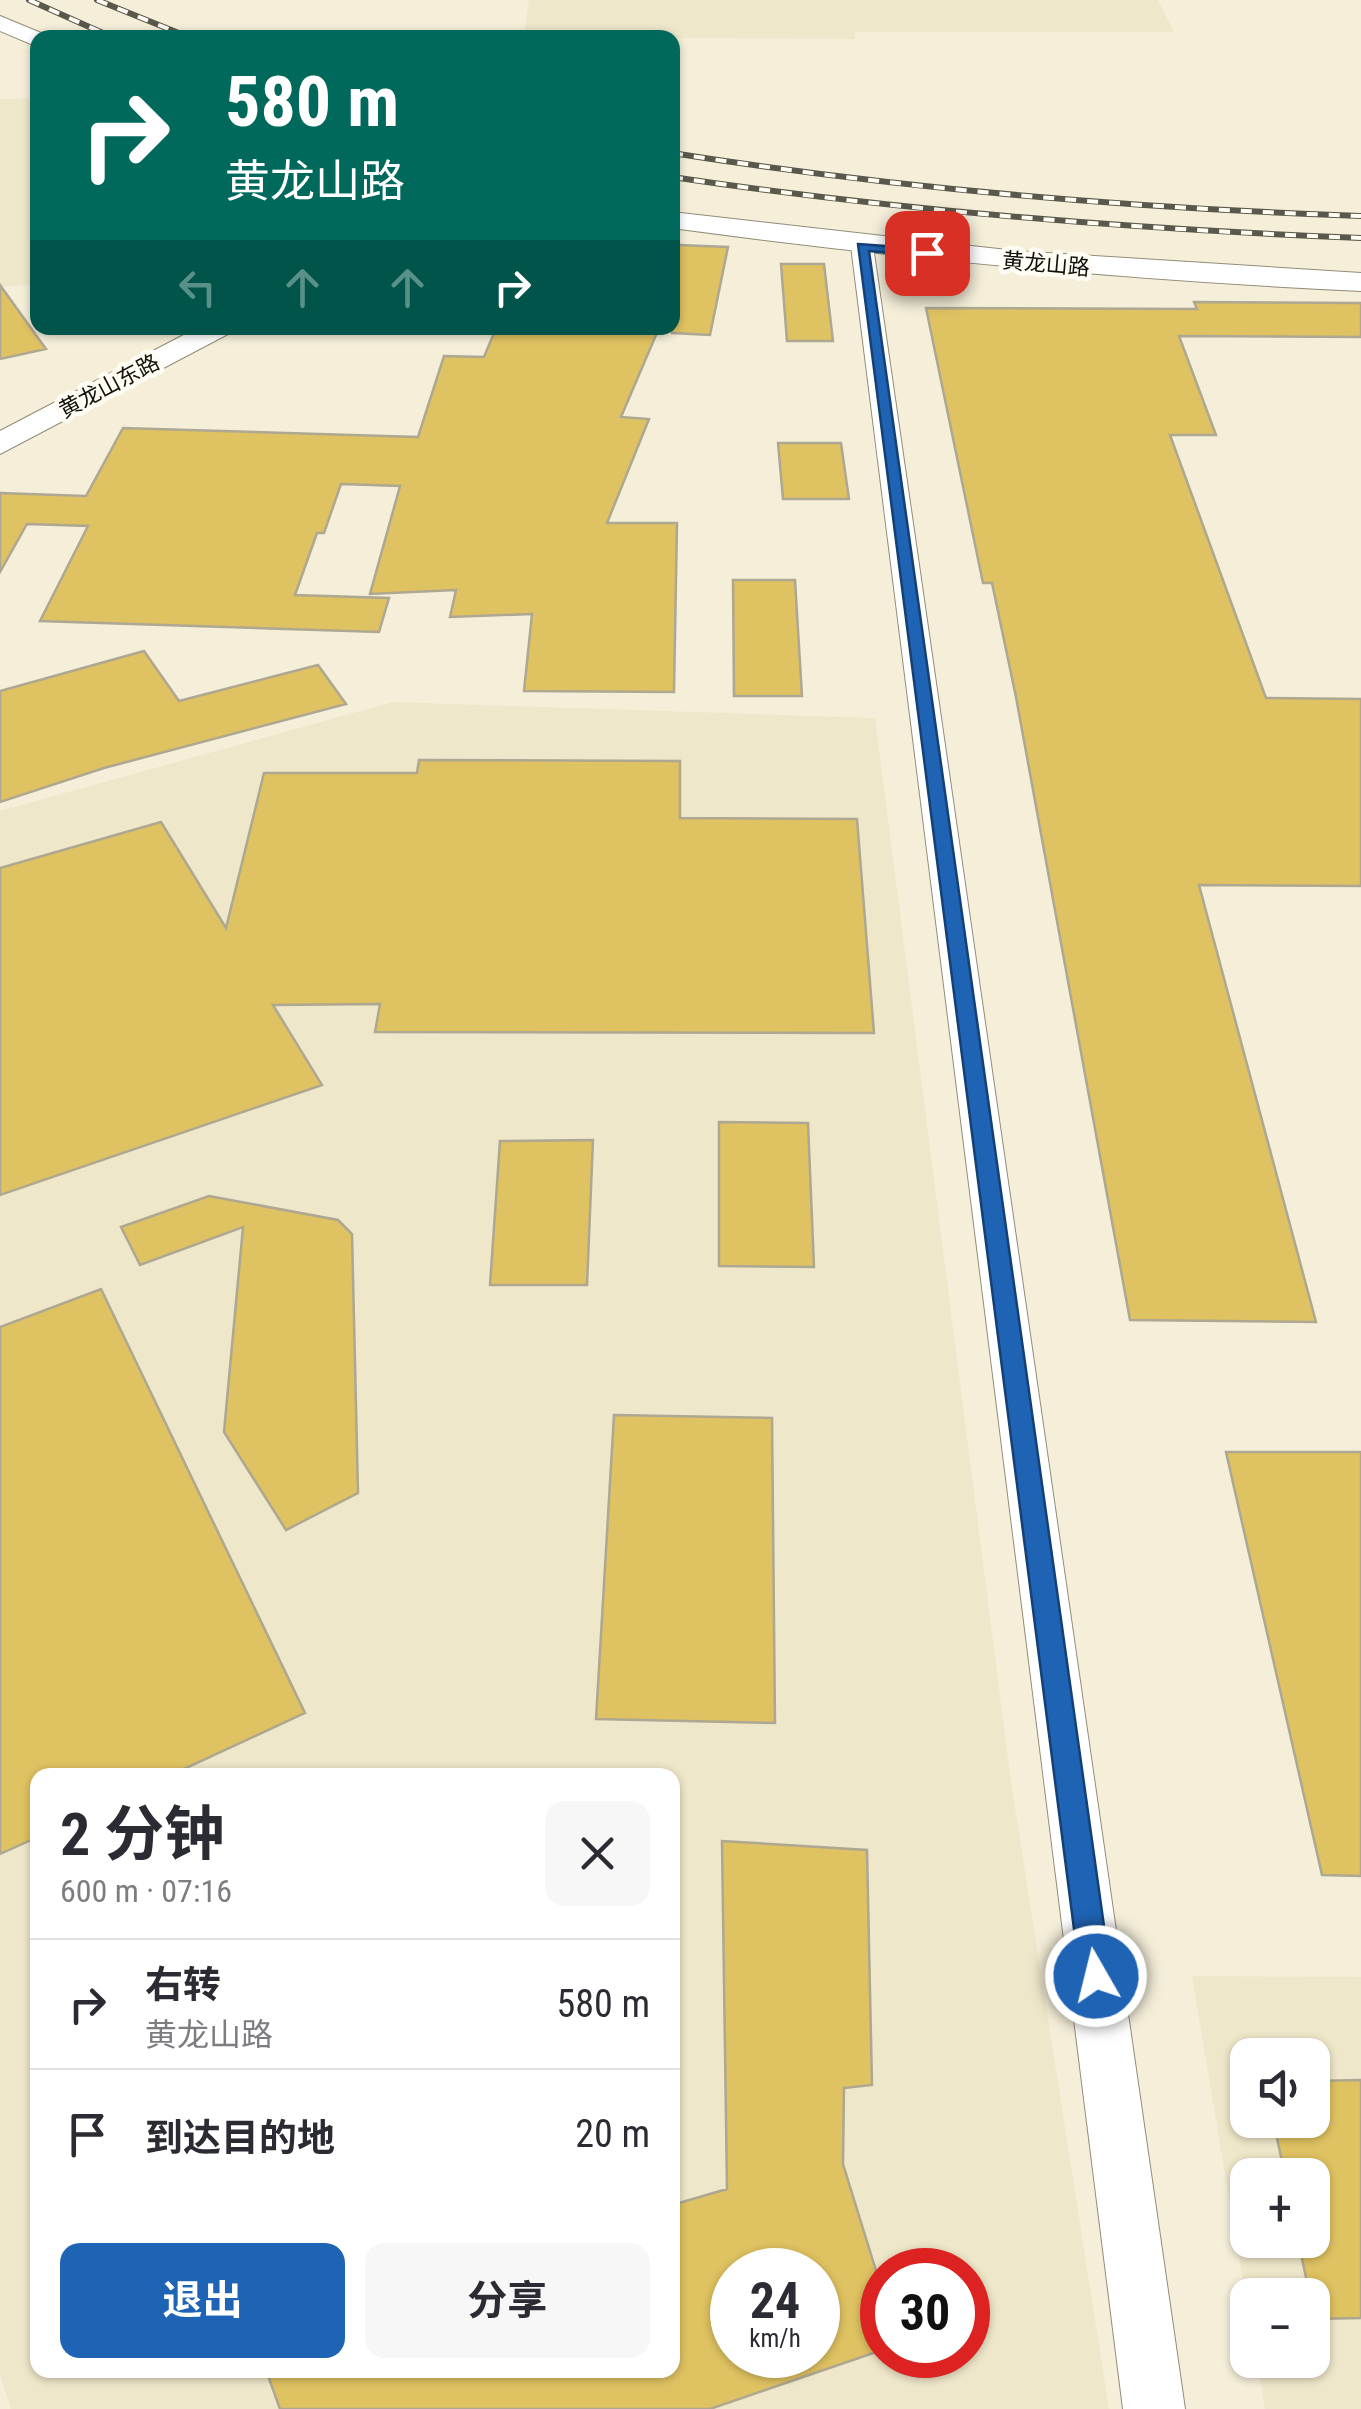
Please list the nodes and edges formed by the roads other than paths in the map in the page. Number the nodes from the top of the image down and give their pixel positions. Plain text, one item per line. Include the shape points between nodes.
1 (0, 22) edge
2 (30, 36) edge
3 (680, 221) edge
4 (862, 246) junction
5 (1361, 282) edge
6 (205, 335) edge
7 (0, 444) edge
8 (1154, 2409) edge

1 - 2 street
3 - 4 street, 黄龙山路
4 - 5 street, 黄龙山路 via 1171,274
4 - 8 street
6 - 7 street, 黄龙山东路

